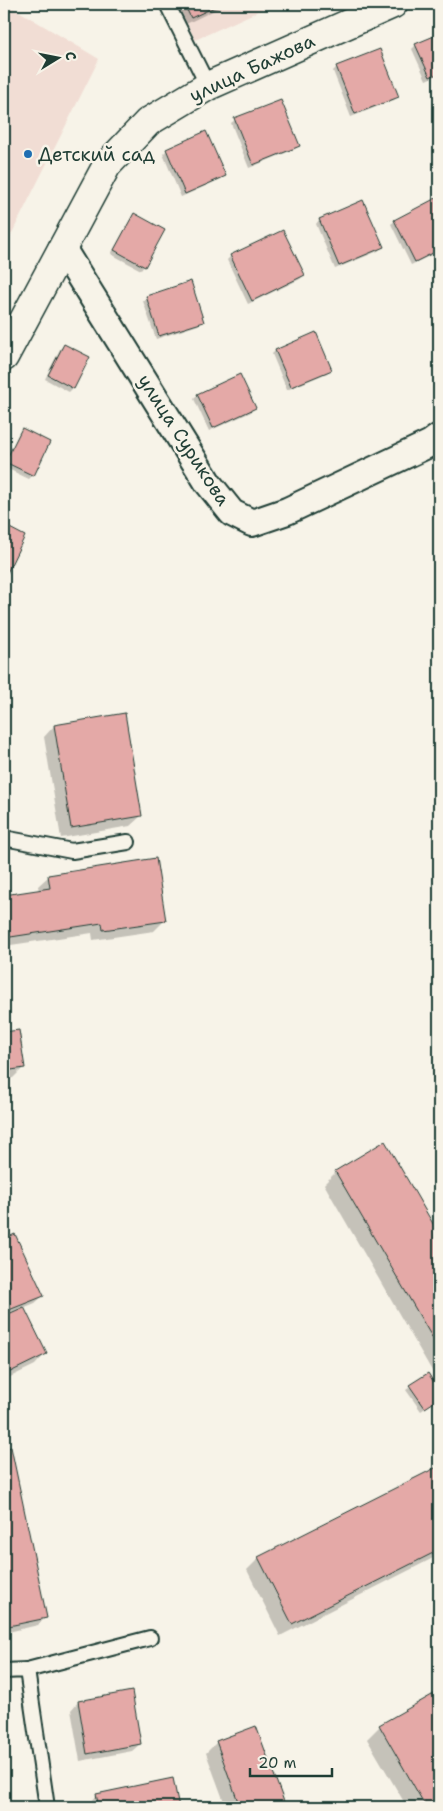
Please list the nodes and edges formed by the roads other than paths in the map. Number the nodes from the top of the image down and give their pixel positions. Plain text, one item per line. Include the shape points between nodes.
1 (167, 4) edge
2 (393, 4) edge
3 (208, 86) junction
4 (62, 248) junction
5 (4, 357) edge
6 (439, 436) edge
7 (4, 838) edge
8 (128, 842) dead end
9 (150, 1638) dead end
10 (27, 1670) junction
11 (4, 1671) edge
12 (47, 1807) edge

1 - 3 lane
2 - 3 main road, улица Бажова
3 - 4 main road, улица Бажова via 148,122 107,166
4 - 5 main road, улица Бажова
4 - 6 street, улица Сурикова via 208,483 232,513 245,520 252,523 287,511 431,443
7 - 8 lane via 72,852
9 - 10 lane
10 - 11 lane
10 - 12 lane

